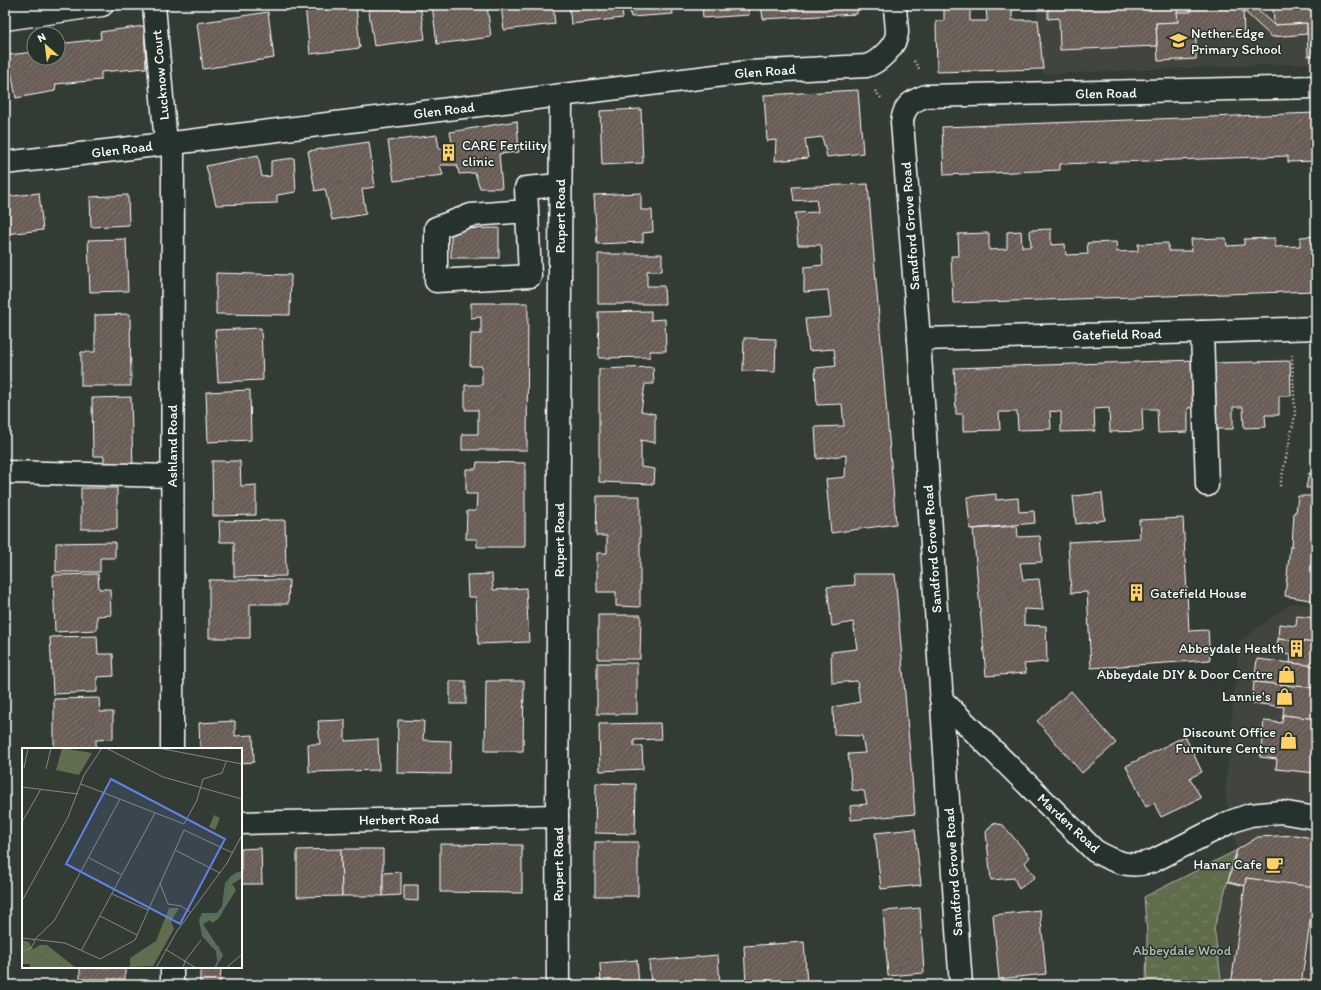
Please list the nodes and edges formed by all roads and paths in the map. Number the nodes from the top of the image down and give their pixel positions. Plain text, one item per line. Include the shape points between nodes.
1 (102, 5) edge
2 (154, 5) edge
3 (894, 5) edge
4 (5, 19) edge
5 (897, 33) junction
6 (853, 66) junction
7 (1316, 87) edge
8 (561, 96) junction
9 (936, 96) junction
10 (903, 117) junction
11 (170, 144) junction
12 (5, 163) edge
13 (560, 185) junction
14 (526, 211) junction
15 (1316, 328) edge
16 (1291, 329) junction
17 (1202, 332) junction
18 (919, 339) junction
19 (5, 472) edge
20 (172, 476) junction
21 (1207, 486) dead end
22 (1280, 486) dead end
23 (941, 700) junction
24 (172, 748) edge
25 (557, 816) junction
26 (1316, 818) edge
27 (242, 822) edge
28 (172, 968) edge
29 (172, 985) edge
30 (558, 985) edge
31 (961, 985) edge

1 - 4 street
2 - 11 street, Lucknow Court
3 - 5 street
5 - 6 street, Glen Road via 881,58 870,65
5 - 9 path
6 - 8 street, Glen Road via 748,72
6 - 10 path
7 - 9 street, Glen Road
8 - 11 street, Glen Road
8 - 13 street, Rupert Road
9 - 10 street, Glen Road via 919,98 907,107
10 - 18 street, Sandford Grove Road
11 - 12 street, Glen Road
11 - 20 street, Ashland Road
13 - 14 street via 526,188
13 - 25 street, Rupert Road
14 - 14 street via 530,276 436,281 436,228 471,215
15 - 16 street, Gatefield Road
16 - 17 street, Gatefield Road
16 - 22 path via 1295,415
17 - 18 street, Gatefield Road
17 - 21 street
18 - 23 street, Sandford Grove Road
19 - 20 street
20 - 24 street, Ashland Road
23 - 26 street, Marden Road via 1095,851 1115,861 1145,864 1230,822 1250,815 1281,812
23 - 31 street, Sandford Grove Road
25 - 27 street, Herbert Road
25 - 30 street, Rupert Road
28 - 29 street

